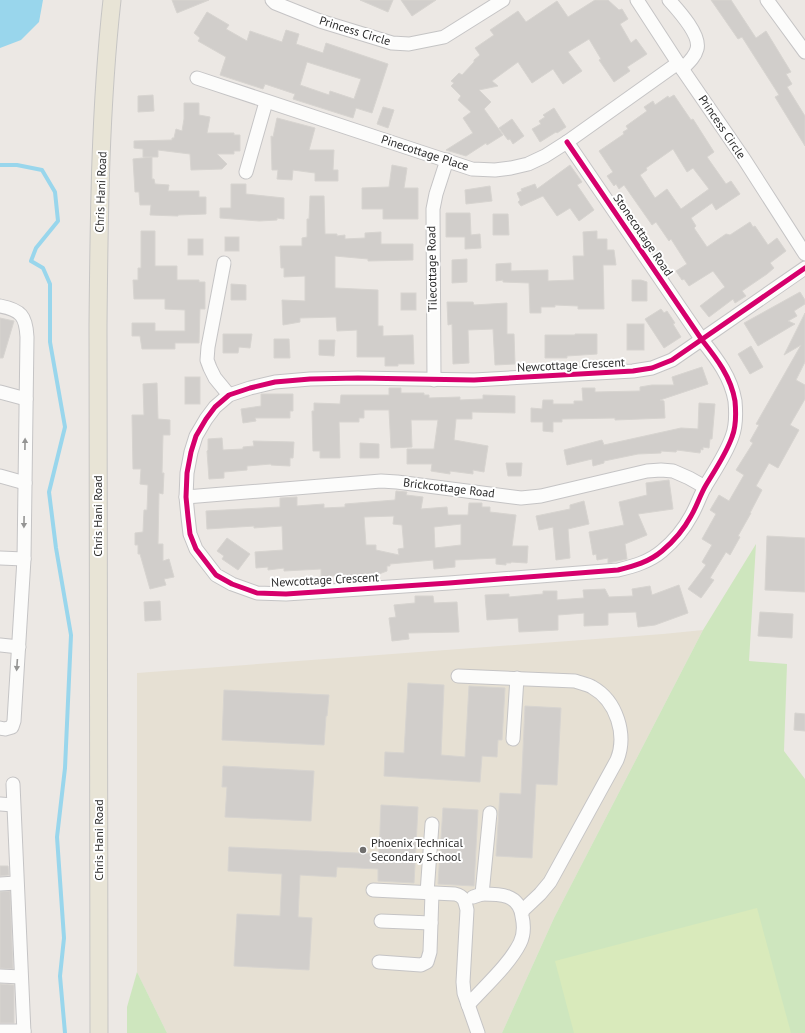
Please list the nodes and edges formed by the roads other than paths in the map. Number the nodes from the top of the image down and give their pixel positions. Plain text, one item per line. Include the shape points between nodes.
1 (112, 0) edge
2 (272, 0) edge
3 (503, 0) edge
4 (637, 0) edge
5 (669, 0) edge
6 (767, 0) edge
7 (805, 52) edge
8 (680, 66) junction
9 (197, 78) dead end
10 (266, 102) junction
11 (567, 142) junction
12 (447, 160) junction
13 (246, 172) dead end
14 (805, 254) edge
15 (224, 263) dead end
16 (805, 268) edge
17 (0, 306) edge
18 (702, 340) junction
19 (434, 380) junction
20 (0, 392) edge
21 (229, 395) junction
22 (26, 398) junction
23 (0, 476) edge
24 (25, 483) junction
25 (705, 487) junction
26 (186, 497) junction
27 (0, 558) edge
28 (24, 559) junction
29 (0, 646) edge
30 (19, 647) junction
31 (458, 676) dead end
32 (517, 678) junction
33 (0, 728) edge
34 (513, 740) dead end
35 (12, 784) dead end
36 (0, 804) edge
37 (13, 805) junction
38 (490, 813) dead end
39 (432, 824) dead end
40 (16, 883) junction
41 (0, 884) edge
42 (373, 890) dead end
43 (430, 893) junction
44 (482, 894) junction
45 (465, 901) junction
46 (522, 911) junction
47 (381, 921) dead end
48 (431, 923) junction
49 (379, 962) dead end
50 (0, 976) edge
51 (21, 977) junction
52 (468, 1005) junction
53 (0, 1031) edge
54 (24, 1032) edge
55 (99, 1033) edge
56 (478, 1033) edge

1 - 55 main road, Chris Hani Road via 108,32 99,219
2 - 3 street, Princess Circle via 320,21 392,43 408,44 444,37
4 - 8 street, Princess Circle
5 - 8 street, Pinecottage Place via 696,35 698,44 692,59
6 - 7 street
8 - 11 street, Pinecottage Place
8 - 14 street, Princess Circle
9 - 10 street, Pinecottage Place
10 - 12 street, Pinecottage Place
10 - 13 street
11 - 12 street, Pinecottage Place via 528,164 511,168 472,169
11 - 18 street, Stonecottage Road
12 - 19 street, Tilecottage Road via 433,209
15 - 21 street via 207,360 215,378
16 - 18 street, Newcottage Crescent
17 - 22 street via 19,312 24,318 28,338
18 - 19 street, Newcottage Crescent via 672,360 652,368 634,371
18 - 25 street, Newcottage Crescent via 726,373 735,402 736,418 733,436
19 - 21 street, Newcottage Crescent via 310,379 275,382
20 - 22 street
21 - 26 street, Newcottage Crescent via 215,407 196,436 187,473
24 -> 22 street
23 - 24 street
24 -> 28 street
25 - 26 street, Brickcottage Road via 673,471 661,470 530,498 382,481
25 - 26 street, Newcottage Crescent via 691,516 677,536 661,552 640,564 618,570 286,594 257,593 216,575 196,549 190,534
27 - 28 street
28 - 30 street
29 - 30 street
30 -> 33 street via 14,720 12,727
31 - 32 street
32 - 34 street
32 - 46 street via 575,681 591,686 610,704 618,719 622,742 617,760 560,866 540,894
35 - 37 street
36 - 37 street
37 - 40 street
38 - 44 street
39 - 43 street
40 - 41 street
40 - 51 street
42 - 43 street
43 - 45 street via 455,894
43 - 48 street
44 - 45 street
44 - 46 street via 509,896
45 - 52 street via 467,910 463,982
46 - 52 street via 524,927 520,943 505,964
47 - 48 street
48 - 49 street via 427,962 422,965
50 - 51 street
51 - 54 street
52 - 56 street
53 - 54 street

